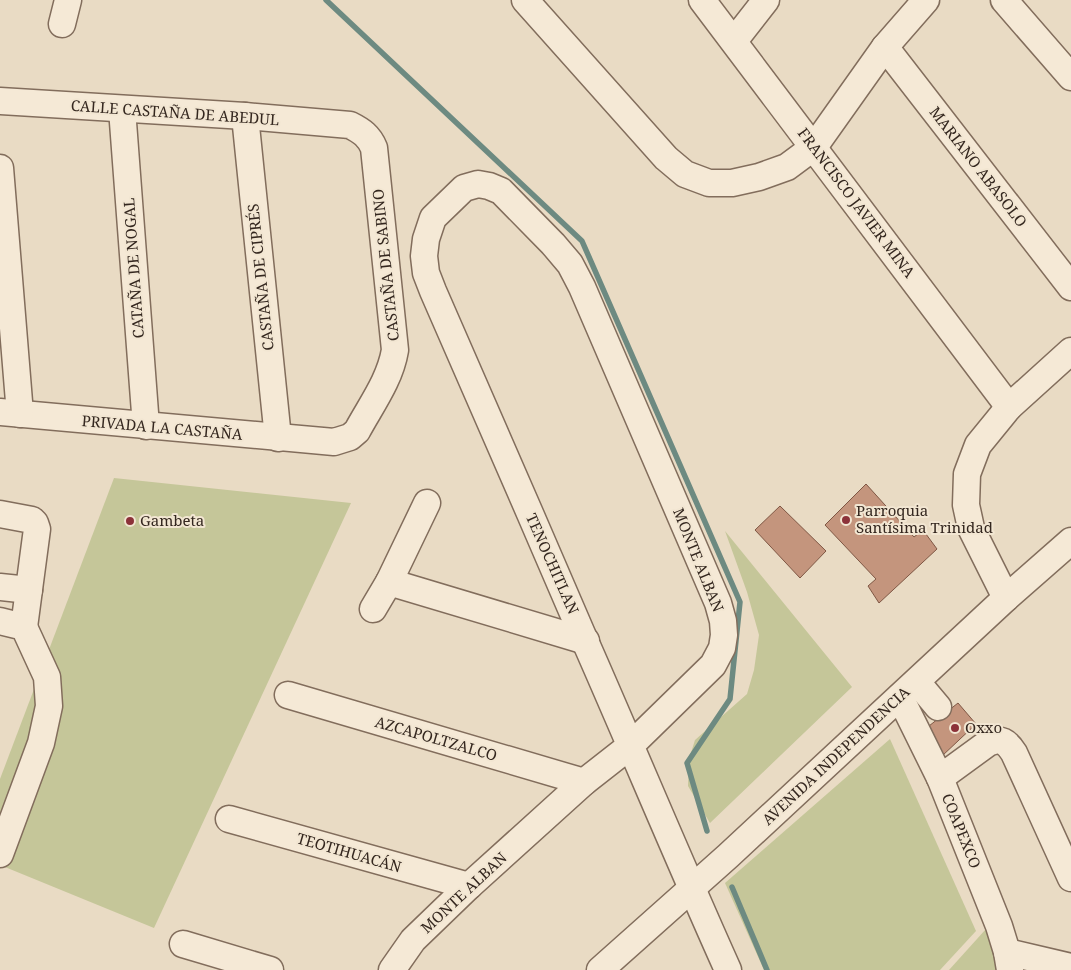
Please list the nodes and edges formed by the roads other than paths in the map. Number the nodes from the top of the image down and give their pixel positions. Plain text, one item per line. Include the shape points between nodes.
1 (525, 0) edge
2 (702, 0) edge
3 (766, 0) edge
4 (926, 0) edge
5 (1004, 0) edge
6 (734, 41) junction
7 (885, 47) junction
8 (1071, 77) edge
9 (0, 101) edge
10 (122, 109) junction
11 (244, 116) junction
12 (350, 125) joint
13 (814, 147) junction
14 (0, 168) edge
15 (489, 186) joint
16 (1071, 287) edge
17 (1071, 351) edge
18 (1009, 407) junction
19 (10, 413) edge
20 (146, 426) junction
21 (278, 438) junction
22 (325, 443) joint
23 (427, 503) dead end
24 (0, 514) edge
25 (1070, 544) edge
26 (389, 582) junction
27 (0, 586) edge
28 (29, 590) junction
29 (1006, 598) junction
30 (373, 609) dead end
31 (12, 624) edge
32 (586, 641) junction
33 (908, 689) junction
34 (288, 695) dead end
35 (938, 707) dead end
36 (630, 746) junction
37 (940, 778) junction
38 (584, 782) junction
39 (229, 819) dead end
40 (0, 854) edge
41 (1071, 878) edge
42 (699, 882) junction
43 (469, 886) junction
44 (183, 944) dead end
45 (1009, 961) edge
46 (1071, 967) edge
47 (270, 970) edge
48 (392, 970) edge
49 (600, 970) edge
50 (728, 970) edge

1 - 13 street via 666,158 685,174 710,183 732,183 787,167
2 - 6 street, FRANCISCO JAVIER MINA
3 - 6 street
4 - 7 street
5 - 8 street
6 - 13 street, FRANCISCO JAVIER MINA
7 - 13 street
7 - 16 street, MARIANO ABASOLO
9 - 10 street, CALLE CASTAÑA DE ABEDUL
10 - 11 street, CALLE CASTAÑA DE ABEDUL
10 - 20 street, CATAÑA DE NOGAL
11 - 12 street, CALLE CASTAÑA DE ABEDUL
11 - 21 street, CASTAÑA DE CIPRÉS
12 - 22 street, CASTAÑA DE SABINO via 370,139 374,148 394,350 388,377 357,431 344,440
13 - 18 street, FRANCISCO JAVIER MINA
14 - 19 street
15 - 32 street, TENOCHITLAN via 478,184 464,188 434,218 426,239 426,273
15 - 36 street, MONTE ALBAN via 501,191 570,264 723,620 722,648 713,665
17 - 18 street
18 - 29 street via 978,445 967,474 966,505 971,528
19 - 20 street, PRIVADA LA CASTAÑA
20 - 21 street, PRIVADA LA CASTAÑA
21 - 22 street, PRIVADA LA CASTAÑA
23 - 26 street
24 - 28 street via 27,518 35,523 37,529
25 - 29 street, AVENIDA INDEPENDENCIA
26 - 30 street
26 - 32 street
27 - 28 street
28 - 31 street
29 - 33 street, AVENIDA INDEPENDENCIA
31 - 40 street via 47,677 49,706 41,743
32 - 36 street, TENOCHITLAN
33 - 35 street
33 - 37 street, COAPEXCO
33 - 42 street, AVENIDA INDEPENDENCIA
34 - 38 street, AZCAPOLTZALCO
36 - 38 street, MONTE ALBAN
36 - 42 street, TENOCHITLAN
37 - 41 street via 988,743 1003,740 1014,754
37 - 45 street, COAPEXCO
38 - 43 street, MONTE ALBAN
39 - 43 street, TEOTIHUACÁN
42 - 49 street, AVENIDA INDEPENDENCIA
42 - 50 street, TENOCHITLAN
43 - 48 street, MONTE ALBAN via 413,940
44 - 47 street
45 - 46 street

